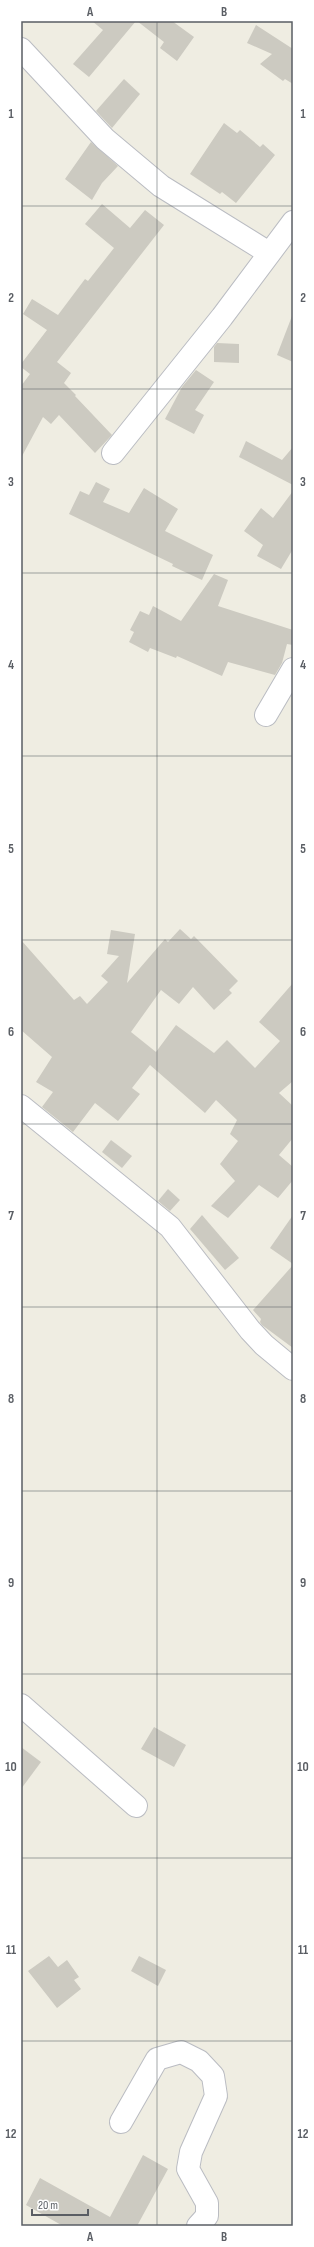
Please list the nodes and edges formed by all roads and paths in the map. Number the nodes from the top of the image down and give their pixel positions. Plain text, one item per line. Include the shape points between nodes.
1 (21, 49) edge
2 (293, 222) edge
3 (269, 253) junction
4 (113, 453) dead end
5 (293, 669) edge
6 (266, 715) dead end
7 (21, 1106) edge
8 (293, 1369) edge
9 (21, 1705) edge
10 (136, 1806) dead end
11 (121, 2122) dead end
12 (198, 2226) edge

1 - 3 street via 105,139 161,186
2 - 3 street
3 - 4 street
5 - 6 street
7 - 8 street via 170,1227 250,1330
9 - 10 street
11 - 12 street via 157,2059 181,2052 199,2061 213,2076 216,2096 191,2152 188,2169 207,2203 207,2216

